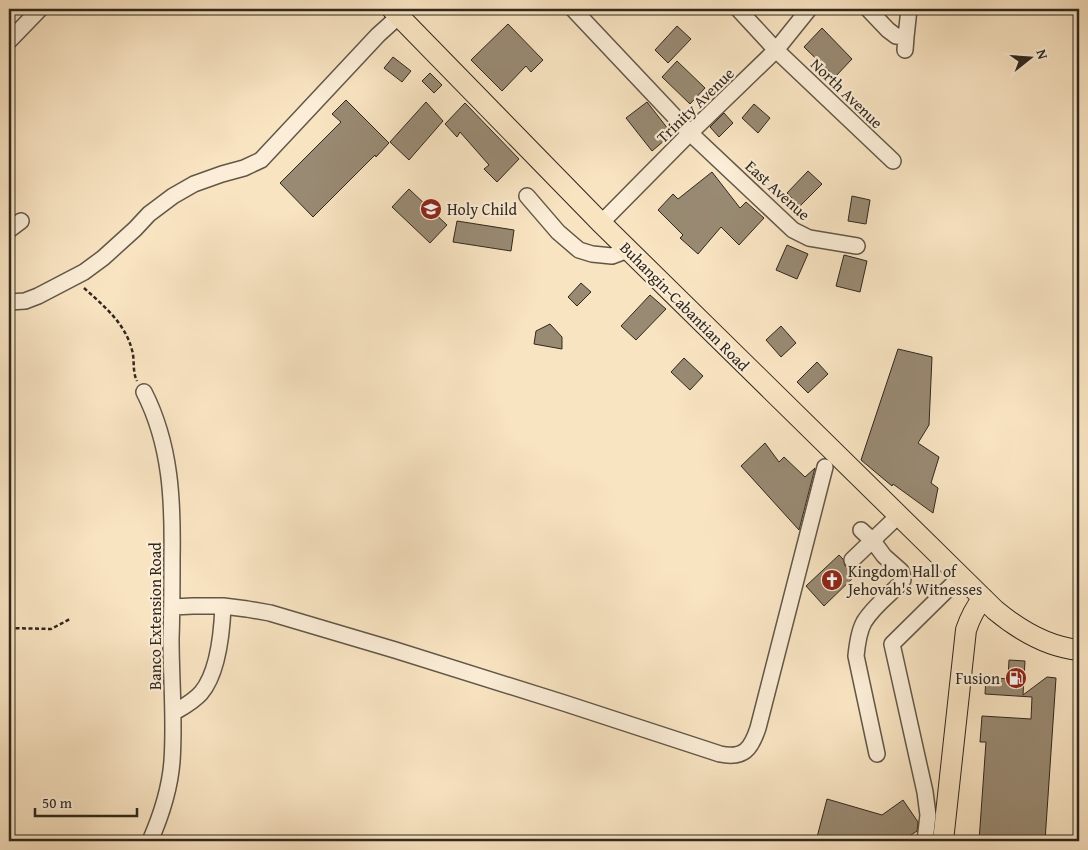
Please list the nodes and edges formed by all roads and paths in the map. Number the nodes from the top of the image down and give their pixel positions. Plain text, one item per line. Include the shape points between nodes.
1 (40, 9) edge
2 (573, 9) edge
3 (738, 9) edge
4 (809, 9) edge
5 (868, 9) edge
6 (909, 9) edge
7 (396, 12) edge
8 (9, 41) edge
9 (776, 50) junction
10 (690, 133) junction
11 (893, 161) dead end
12 (527, 196) dead end
13 (601, 223) junction
14 (856, 246) dead end
15 (628, 250) junction
16 (74, 278) junction
17 (9, 302) edge
18 (144, 392) joint
19 (825, 467) dead end
20 (899, 515) junction
21 (861, 530) dead end
22 (873, 541) junction
23 (852, 560) dead end
24 (961, 576) junction
25 (983, 598) junction
26 (172, 606) junction
27 (223, 606) junction
28 (70, 619) dead end
29 (9, 628) edge
30 (1079, 650) edge
31 (173, 713) junction
32 (877, 754) dead end
33 (150, 841) edge
34 (925, 841) edge
35 (942, 841) edge

1 - 8 street
2 - 10 street, East Avenue
3 - 9 street, North Avenue
4 - 9 street, Trinity Avenue
5 - 6 street via 905,44
7 - 13 main road, Buhangin-Cabantian Road
7 - 16 street via 359,56 260,160 194,184 173,196 103,258
9 - 10 street, Trinity Avenue
9 - 11 street, North Avenue
10 - 13 street, Trinity Avenue
10 - 14 street, East Avenue via 793,230 809,238
12 - 15 street via 558,232 579,250 612,256
13 - 15 main road, Buhangin-Cabantian Road
15 - 20 main road, Buhangin-Cabantian Road
16 - 17 street via 25,301
16 - 18 path via 122,327 132,351 135,378
18 - 26 street, Banco Extension Road via 159,428 169,472
19 - 27 street via 754,741 736,756 720,754 296,621
20 - 22 street
20 - 24 main road, Buhangin-Cabantian Road
21 - 22 street
22 - 23 street
22 - 32 street via 903,577 864,622 857,644 856,656
24 - 25 main road, Buhangin-Cabantian Road
24 - 34 street via 892,644 925,792 928,815
25 - 30 main road, Buhangin-Cabantian Road via 1007,620 1034,637
25 - 35 main road via 966,630
26 - 27 street
26 - 31 street, Banco Extension Road
27 - 31 street via 222,629 210,678 191,703
28 - 29 path via 51,629
31 - 33 street, Banco Extension Road via 169,784

